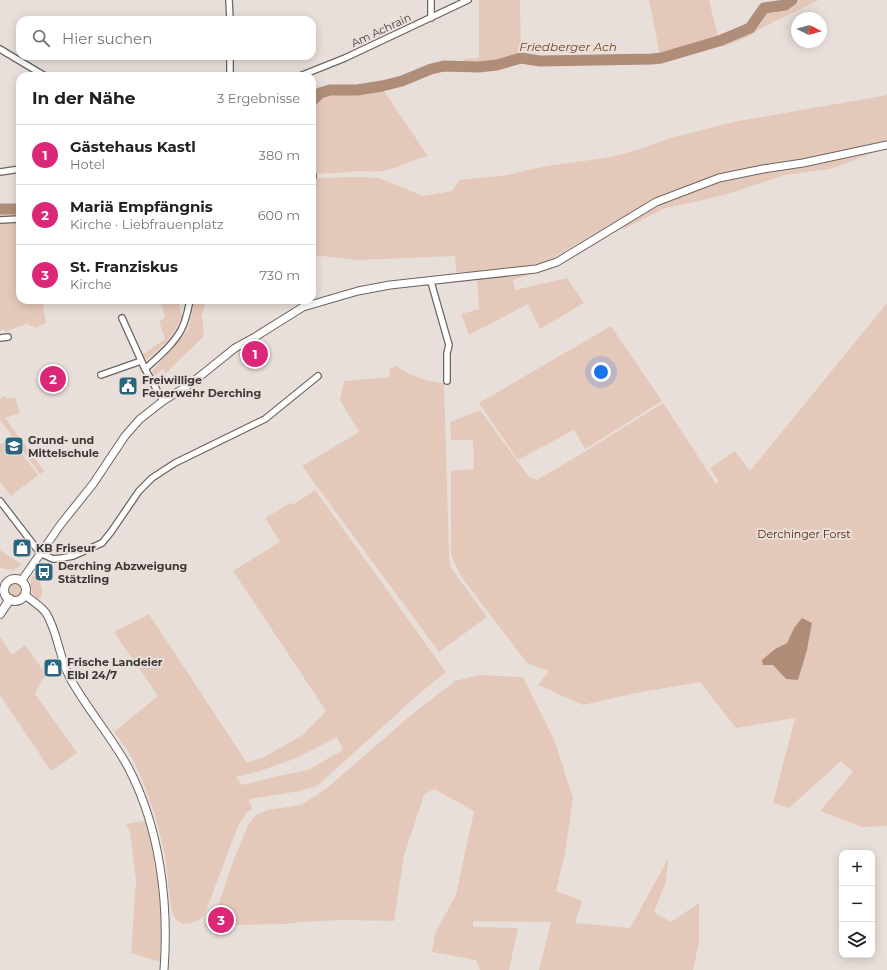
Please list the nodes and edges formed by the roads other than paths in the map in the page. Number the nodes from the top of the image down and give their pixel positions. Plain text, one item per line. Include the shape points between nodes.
1 (229, 0) edge
2 (431, 0) edge
3 (468, 0) edge
4 (230, 16) edge
5 (431, 18) junction
6 (0, 48) edge
7 (16, 58) edge
8 (19, 60) edge
9 (230, 60) edge
10 (39, 72) edge
11 (230, 72) edge
12 (310, 72) edge
13 (887, 145) edge
14 (16, 170) edge
15 (0, 172) edge
16 (0, 220) edge
17 (16, 220) edge
18 (431, 282) junction
19 (189, 304) edge
20 (316, 304) edge
21 (316, 304) edge
22 (122, 318) dead end
23 (8, 337) dead end
24 (0, 338) edge
25 (141, 361) junction
26 (145, 369) junction
27 (101, 374) dead end
28 (318, 376) dead end
29 (447, 381) dead end
30 (163, 401) junction
31 (0, 501) edge
32 (40, 553) junction
33 (22, 580) junction
34 (3, 583) edge
35 (25, 596) junction
36 (10, 600) junction
37 (0, 614) edge
38 (164, 970) edge

1 - 4 street
2 - 5 street
3 - 5 street, Am Achrain
5 - 12 street, Am Achrain
6 - 7 street
8 - 10 street
9 - 11 street
13 - 18 street via 719,178 656,202 556,262 536,269
14 - 15 street
16 - 17 street
18 - 20 street via 390,285 358,291
18 - 29 street via 449,345
19 - 26 street via 180,331
21 - 30 street via 303,308 235,348 189,385
22 - 25 street
23 - 24 street
25 - 26 street
25 - 27 street
26 - 30 street
28 - 32 street via 264,419 175,463 146,483 99,545 62,558
30 - 32 street via 132,427 93,484
31 - 32 street
32 - 33 street
33 - 34 main road via 13,578
33 - 35 main road via 26,587
34 - 36 main road via 4,592
35 - 36 main road via 18,601
35 - 38 street via 46,613 70,678 128,766 138,788 154,836 162,881
36 - 37 main road

